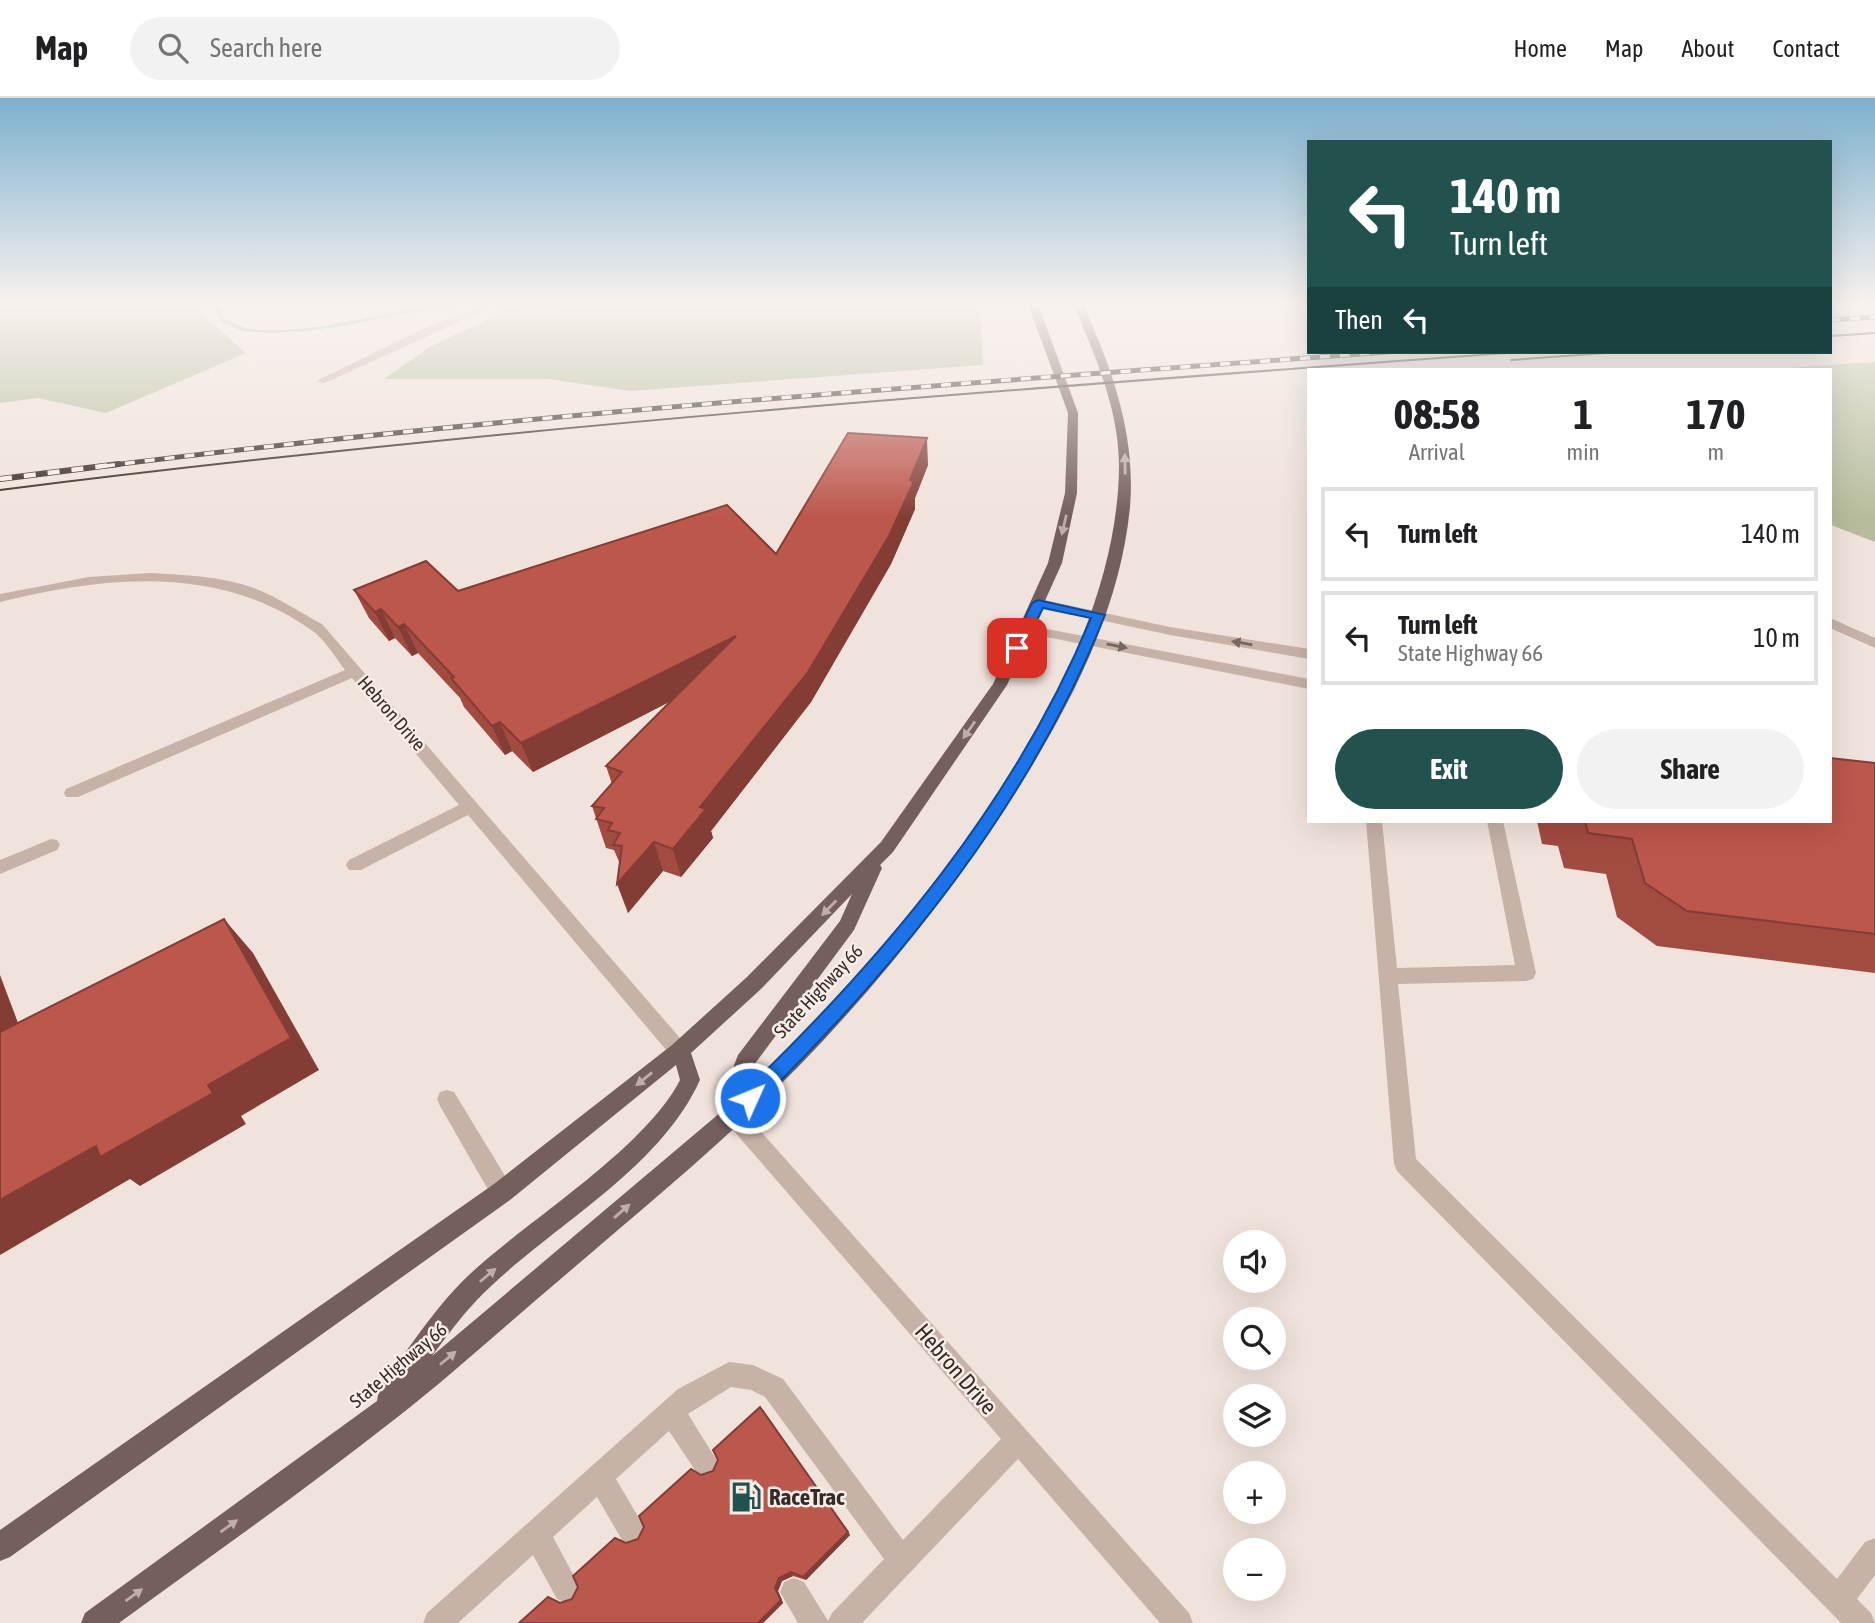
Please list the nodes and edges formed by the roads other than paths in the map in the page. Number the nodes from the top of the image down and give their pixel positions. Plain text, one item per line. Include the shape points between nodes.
1 (333, 375) edge
2 (1059, 375) edge
3 (1106, 375) edge
4 (321, 381) dead end
5 (0, 598) edge
6 (1038, 603) junction
7 (1098, 615) junction
8 (1832, 623) edge
9 (1026, 629) junction
10 (1088, 641) junction
11 (1875, 644) edge
12 (1307, 654) edge
13 (355, 671) junction
14 (1307, 684) edge
15 (72, 793) dead end
16 (471, 806) junction
17 (1374, 823) edge
18 (1495, 823) edge
19 (51, 845) dead end
20 (880, 854) junction
21 (355, 865) dead end
22 (0, 867) edge
23 (1388, 976) junction
24 (679, 1051) junction
25 (447, 1099) dead end
26 (733, 1115) junction
27 (502, 1192) junction
28 (672, 1413) junction
29 (369, 1423) junction
30 (1018, 1440) junction
31 (706, 1464) dead end
32 (600, 1477) junction
33 (632, 1530) dead end
34 (537, 1534) junction
35 (0, 1547) edge
36 (1875, 1552) edge
37 (902, 1561) junction
38 (567, 1589) dead end
39 (794, 1592) dead end
40 (1838, 1600) junction
41 (445, 1620) edge
42 (95, 1623) edge
43 (815, 1623) edge
44 (842, 1623) edge
45 (1179, 1623) edge
46 (1861, 1623) edge

1 - 4 street
2 -> 6 main road via 1073,413 1071,494 1055,563
7 -> 3 main road, State Highway 66 via 1112,570 1124,499 1119,416
5 - 13 street, Hebron Drive via 76,584 175,576 242,589 317,627
6 - 7 street
6 - 9 main road
7 - 10 main road, State Highway 66
12 -> 7 street
8 - 11 street
9 - 10 street
9 -> 20 main road via 1000,685
10 -> 14 street
10 - 26 main road, State Highway 66 via 1047,729 962,861 829,1020
13 - 15 street
13 - 16 street, Hebron Drive
16 - 21 street
16 - 24 street, Hebron Drive
17 - 23 street
18 - 23 street via 1526,973
19 - 22 street
20 -> 24 main road via 763,974
20 - 26 main road via 847,925 745,1061 729,1107
23 - 40 street via 1405,1164
24 -> 27 main road
29 -> 24 main road via 468,1292 667,1118 690,1080
25 - 27 street
29 -> 26 main road, State Highway 66
26 - 30 street, Hebron Drive
27 - 35 main road
28 - 31 street
28 - 32 street
28 - 37 street via 687,1398 729,1374 754,1378 774,1388
42 -> 29 main road, State Highway 66
30 - 37 street
30 - 45 street, Hebron Drive
32 - 33 street
32 - 34 street
34 - 38 street
34 - 41 street
36 - 40 street
37 - 44 street
39 - 43 street
40 - 46 street

